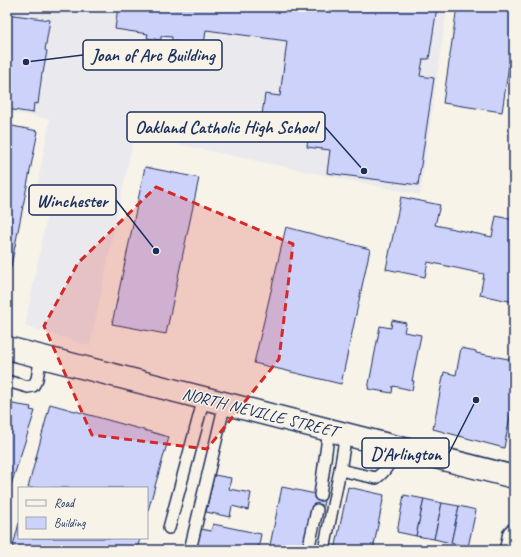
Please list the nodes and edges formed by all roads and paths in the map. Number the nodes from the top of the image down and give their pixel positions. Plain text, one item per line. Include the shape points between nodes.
1 (7, 348) edge
2 (41, 356) junction
3 (7, 381) edge
4 (204, 398) junction
5 (225, 403) junction
6 (338, 432) junction
7 (396, 447) junction
8 (340, 470) junction
9 (514, 477) edge
10 (320, 495) dead end
11 (317, 510) dead end
12 (169, 528) dead end
13 (514, 535) edge
14 (190, 550) edge
15 (308, 550) edge
16 (324, 550) edge
17 (511, 550) edge

1 - 2 street, NORTH NEVILLE STREET
2 - 3 lane via 37,379 33,386
2 - 4 street, NORTH NEVILLE STREET
4 - 5 street, NORTH NEVILLE STREET
4 - 12 lane
5 - 6 street, NORTH NEVILLE STREET
5 - 14 lane
6 - 7 street, NORTH NEVILLE STREET
6 - 8 lane
6 - 10 lane
7 - 8 lane via 383,473 376,478
7 - 9 street, NORTH NEVILLE STREET
8 - 16 lane
11 - 15 lane
13 - 17 street

